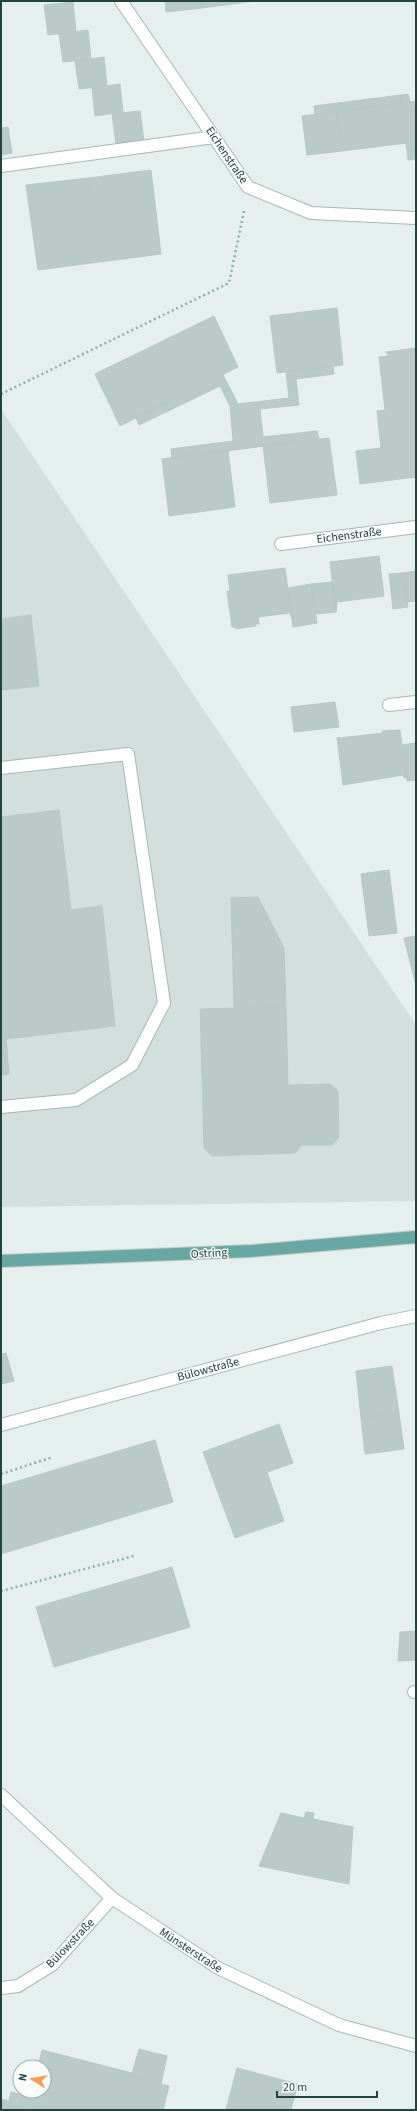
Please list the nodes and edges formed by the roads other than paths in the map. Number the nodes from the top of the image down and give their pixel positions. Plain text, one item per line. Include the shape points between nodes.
1 (120, 1) edge
2 (214, 137) junction
3 (1, 166) edge
4 (416, 218) edge
5 (416, 527) edge
6 (281, 544) dead end
7 (416, 702) edge
8 (389, 705) dead end
9 (1, 768) edge
10 (1, 1107) edge
11 (416, 1237) edge
12 (1, 1261) edge
13 (416, 1316) edge
14 (1, 1425) edge
15 (1, 1795) edge
16 (112, 1898) junction
17 (1, 1988) edge
18 (416, 2046) edge

1 - 2 street, Eichenstraße
2 - 3 street
2 - 4 street, Eichenstraße via 248,188 311,213
5 - 6 street, Eichenstraße
7 - 8 street
9 - 10 street via 128,754 164,1003 132,1065 76,1100
11 - 12 main road, Ostring via 251,1251
13 - 14 street, Bülowstraße via 373,1325
15 - 16 street, Münsterstraße
16 - 17 street, Bülowstraße via 52,1965 18,1986
16 - 18 street, Münsterstraße via 218,1968 339,2025

